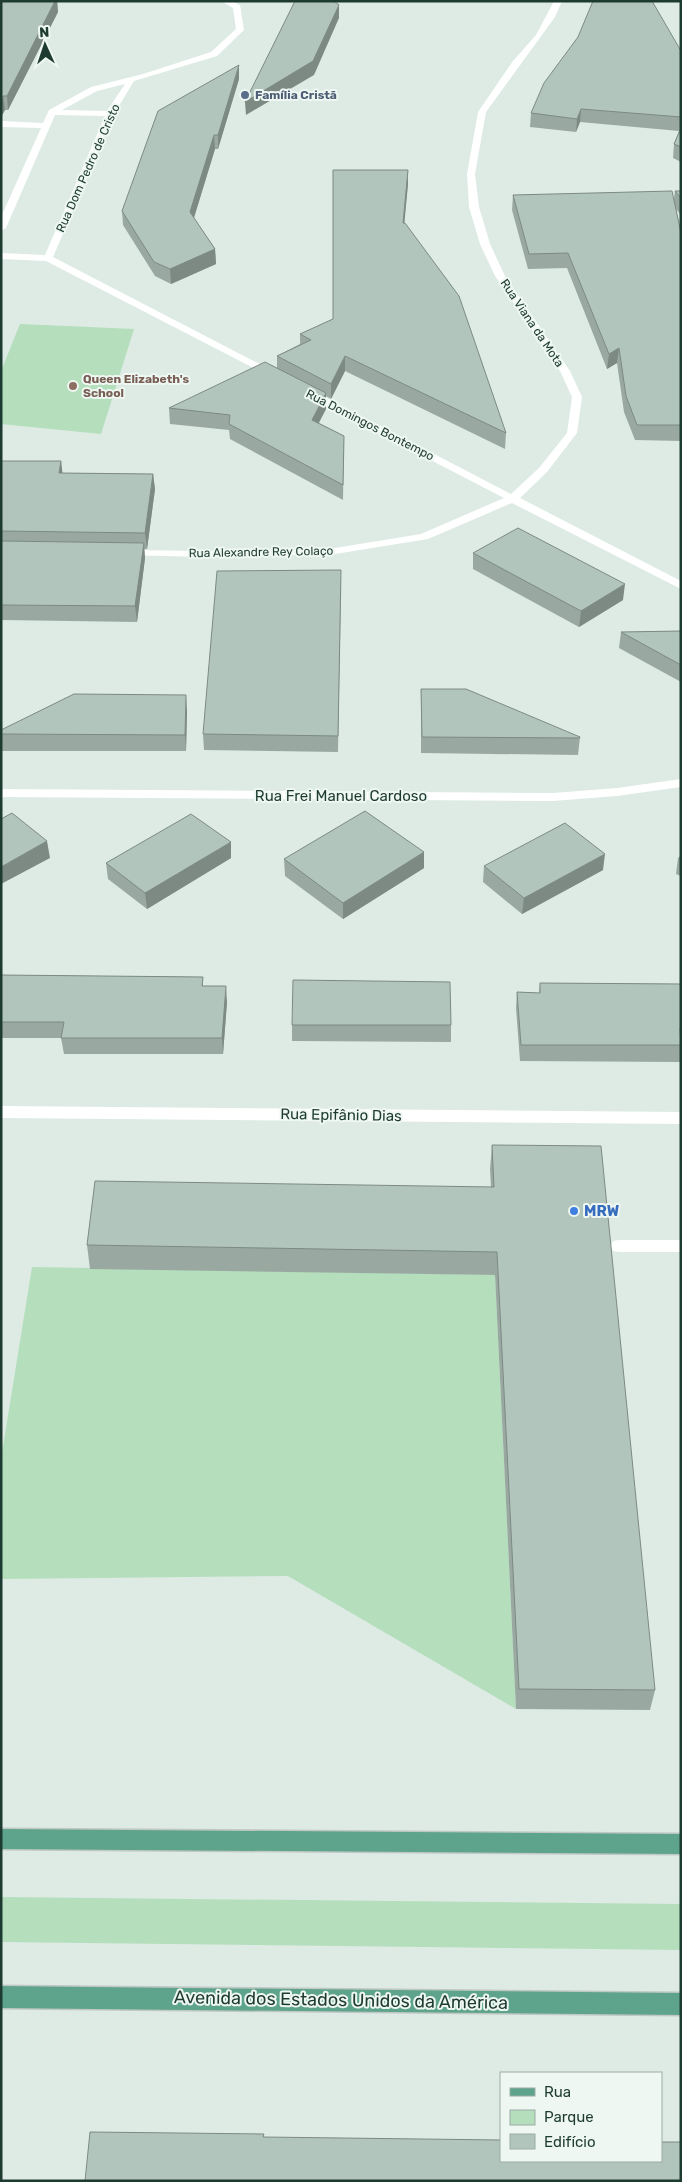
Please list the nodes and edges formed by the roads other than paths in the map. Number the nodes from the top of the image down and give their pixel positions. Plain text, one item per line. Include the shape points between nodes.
1 (226, 1) edge
2 (558, 1) edge
3 (131, 80) junction
4 (52, 112) junction
5 (110, 114) junction
6 (1, 124) edge
7 (46, 126) junction
8 (1, 228) edge
9 (1, 256) edge
10 (48, 258) junction
11 (285, 381) edge
12 (302, 390) edge
13 (512, 499) junction
14 (109, 553) edge
15 (681, 586) edge
16 (681, 783) edge
17 (1, 793) edge
18 (1, 1112) edge
19 (681, 1118) edge
20 (619, 1246) dead end
21 (681, 1246) edge
22 (1, 1839) edge
23 (681, 1844) edge
24 (1, 1997) edge
25 (681, 2004) edge

1 - 3 street, Rua Dom Pedro de Cristo via 237,7 240,30 214,54
2 - 13 street, Rua Viana da Mota via 539,36 482,112 471,174 474,208 485,244 500,276 565,371 577,397 572,433 543,470
3 - 4 street, Rua Dom Pedro de Cristo via 94,89
3 - 5 street, Rua Dom Pedro de Cristo
4 - 5 street
4 - 7 street
5 - 10 street, Rua Dom Pedro de Cristo
6 - 7 street
7 - 8 street
9 - 10 street
10 - 11 street
12 - 13 street, Rua Domingos Bontempo
13 - 14 street, Rua Alexandre Rey Colaço via 424,537 335,551
13 - 15 street, Rua Domingos Bontempo
16 - 17 street, Rua Frei Manuel Cardoso via 553,797
18 - 19 street, Rua Epifânio Dias
20 - 21 street
22 - 23 main road
24 - 25 main road, Avenida dos Estados Unidos da América

